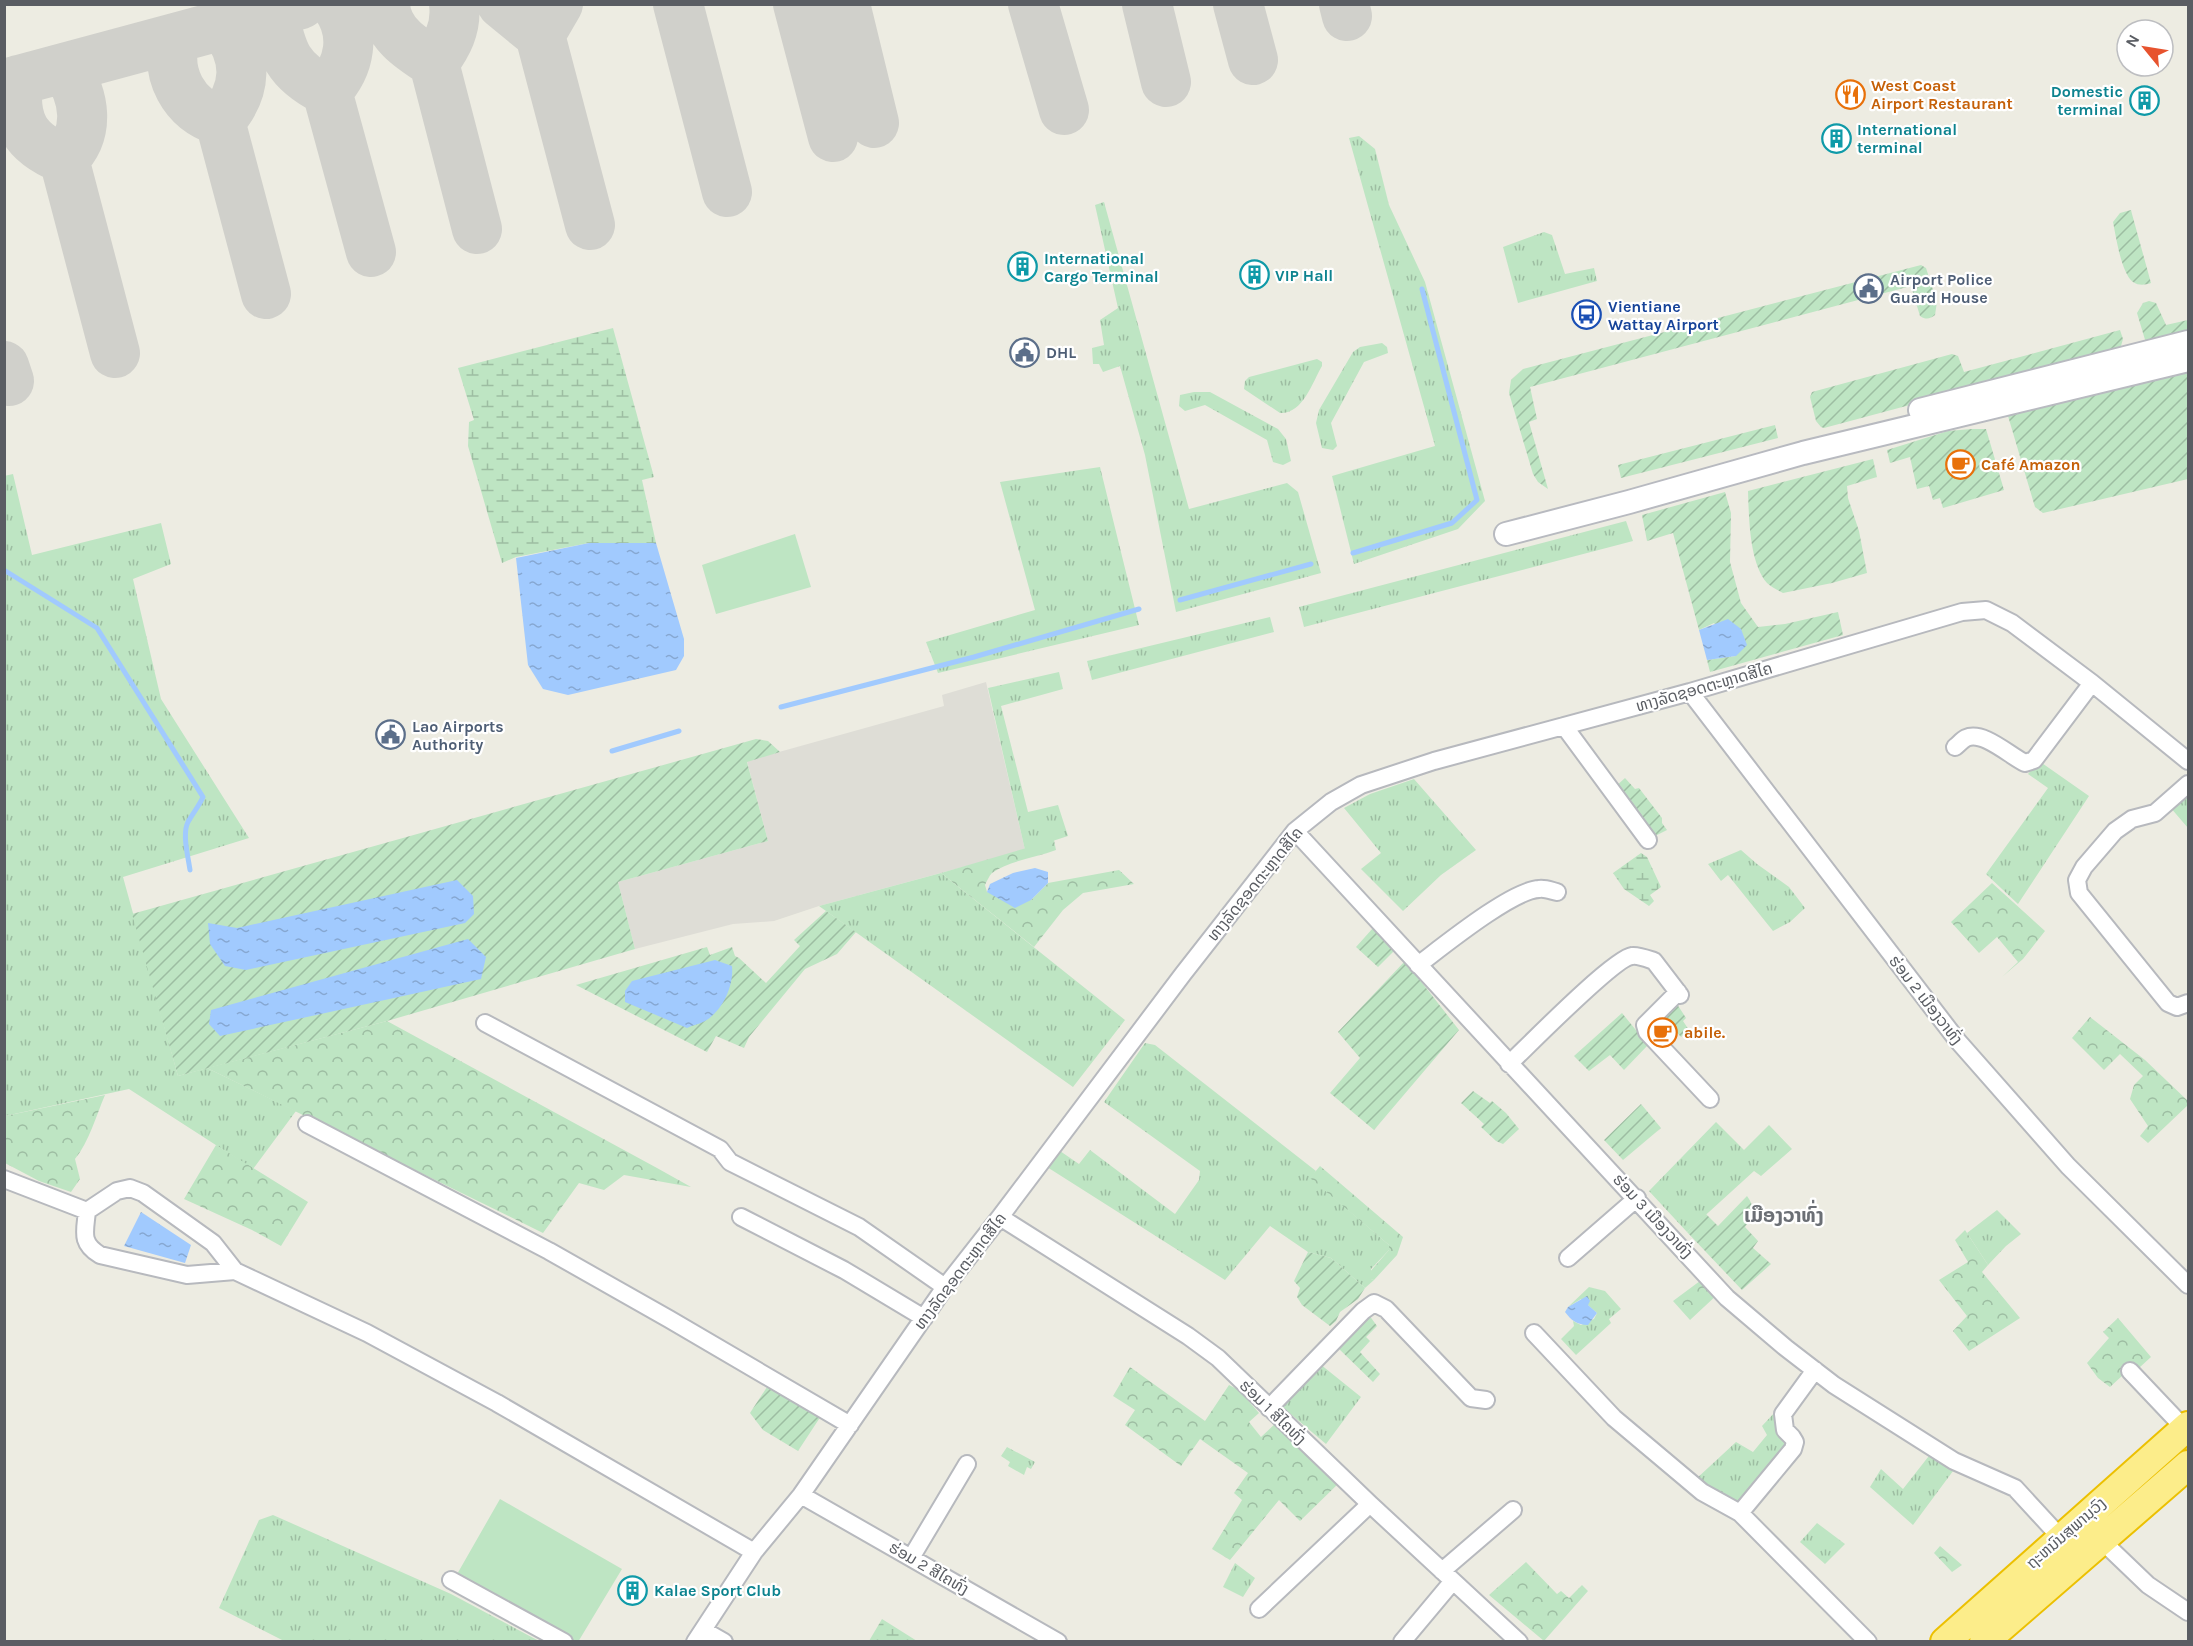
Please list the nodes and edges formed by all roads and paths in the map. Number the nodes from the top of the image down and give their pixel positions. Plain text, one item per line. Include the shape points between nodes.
1 (2188, 342) edge
2 (2188, 360) edge
3 (1551, 522) junction
4 (1506, 534) dead end
5 (2092, 683) junction
6 (1690, 692) junction
7 (1564, 726) junction
8 (1955, 747) dead end
9 (2188, 761) edge
10 (2188, 784) edge
11 (1295, 831) junction
12 (1648, 840) dead end
13 (1557, 892) dead end
14 (1418, 965) junction
15 (2188, 1003) edge
16 (485, 1023) dead end
17 (1509, 1064) junction
18 (1710, 1100) dead end
19 (306, 1124) dead end
20 (4, 1179) edge
21 (1637, 1198) junction
22 (87, 1211) junction
23 (741, 1217) dead end
24 (1000, 1217) junction
25 (1568, 1258) dead end
26 (235, 1271) junction
27 (2188, 1285) edge
28 (945, 1287) junction
29 (924, 1318) junction
30 (1534, 1333) dead end
31 (1815, 1370) junction
32 (2130, 1371) dead end
33 (1486, 1400) dead end
34 (1269, 1408) junction
35 (850, 1425) junction
36 (2187, 1428) edge
37 (967, 1464) dead end
38 (2188, 1465) edge
39 (801, 1495) junction
40 (1370, 1504) junction
41 (1513, 1510) dead end
42 (1740, 1513) junction
43 (2061, 1538) junction
44 (2101, 1540) junction
45 (754, 1552) junction
46 (911, 1558) junction
47 (1447, 1576) junction
48 (451, 1580) dead end
49 (1259, 1609) dead end
50 (2188, 1612) edge
51 (699, 1636) edge
52 (564, 1641) edge
53 (724, 1641) edge
54 (1058, 1641) edge
55 (1402, 1641) edge
56 (1519, 1641) edge
57 (1868, 1641) edge
58 (1944, 1641) edge
59 (1984, 1641) edge

1 - 3 street via 1581,501
2 - 3 street via 1803,453
3 - 4 street
5 - 6 street, ທາງລັດຊອດຕະຫຼາດສີໄຄ via 2012,623 1986,610 1962,612
5 - 8 street via 2034,760 2025,763 1976,736
5 - 9 street, ທາງລັດຊອດຕະຫຼາດສີໄຄ
6 - 7 street, ທາງລັດຊອດຕະຫຼາດສີໄຄ
6 - 27 street, ຮ່ອມ 2 ເມືອງວາທົ່ງ via 1957,1040 2068,1166
7 - 11 street, ທາງລັດຊອດຕະຫຼາດສີໄຄ via 1361,785 1331,802
7 - 12 street
10 - 15 street via 2155,813 2132,819 2115,831 2077,880 2079,893 2168,1003 2177,1007
11 - 14 street, ຮ່ອມ 3 ເມືອງວາທົ່ງ
11 - 24 street, ທາງລັດຊອດຕະຫຼາດສີໄຄ
13 - 14 street via 1539,889 1520,895
14 - 17 street, ຮ່ອມ 3 ເມືອງວາທົ່ງ
16 - 28 street via 720,1149 730,1162 859,1227
17 - 18 street via 1591,986 1632,956 1654,961 1679,993 1645,1025 1647,1032
17 - 21 street, ຮ່ອມ 3 ເມືອງວາທົ່ງ
19 - 35 street via 549,1251
20 - 22 street
21 - 25 street
21 - 31 street, ຮ່ອມ 3 ເມືອງວາທົ່ງ via 1727,1298
22 - 26 street via 117,1191 130,1188 213,1243
22 - 26 street via 85,1240 100,1255 188,1275
23 - 29 street via 844,1270
24 - 28 street, ທາງລັດຊອດຕະຫຼາດສີໄຄ
24 - 34 street, ຮ່ອມ 1 ສີໄຄທົ່ງ via 1196,1342
26 - 45 street via 367,1333 498,1403
28 - 29 street, ທາງລັດຊອດຕະຫຼາດສີໄຄ
29 - 35 street, ທາງລັດຊອດຕະຫຼາດສີໄຄ
30 - 42 street via 1614,1418 1701,1492
31 - 42 street via 1783,1414 1785,1430 1795,1442 1793,1449
31 - 43 street, ຮ່ອມ 3 ເມືອງວາທົ່ງ via 1954,1461 2015,1488
32 - 36 street
33 - 34 street via 1471,1398 1386,1309 1374,1303
34 - 40 street, ຮ່ອມ 1 ສີໄຄທົ່ງ
35 - 39 street, ທາງລັດຊອດຕະຫຼາດສີໄຄ
36 - 43 highway, ຖະຫນົນສຸພານຸວົງ
37 - 46 street
38 - 44 highway, ຖະຫນົນສຸພານຸວົງ
39 - 45 street, ທາງລັດຊອດຕະຫຼາດສີໄຄ
39 - 46 street, ຮ່ອມ 2 ສີໄຄທົ່ງ
40 - 47 street, ຮ່ອມ 1 ສີໄຄທົ່ງ
40 - 49 street
41 - 47 street
42 - 57 street
43 - 58 highway, ຖະຫນົນສຸພານຸວົງ
44 - 50 street via 2148,1585
44 - 59 highway, ຖະຫນົນສຸພານຸວົງ
45 - 51 street, ທາງລັດຊອດຕະຫຼາດສີໄຄ
46 - 54 street, ຮ່ອມ 2 ສີໄຄທົ່ງ
47 - 55 street
47 - 56 street, ຮ່ອມ 1 ສີໄຄທົ່ງ
48 - 52 street
51 - 53 street

